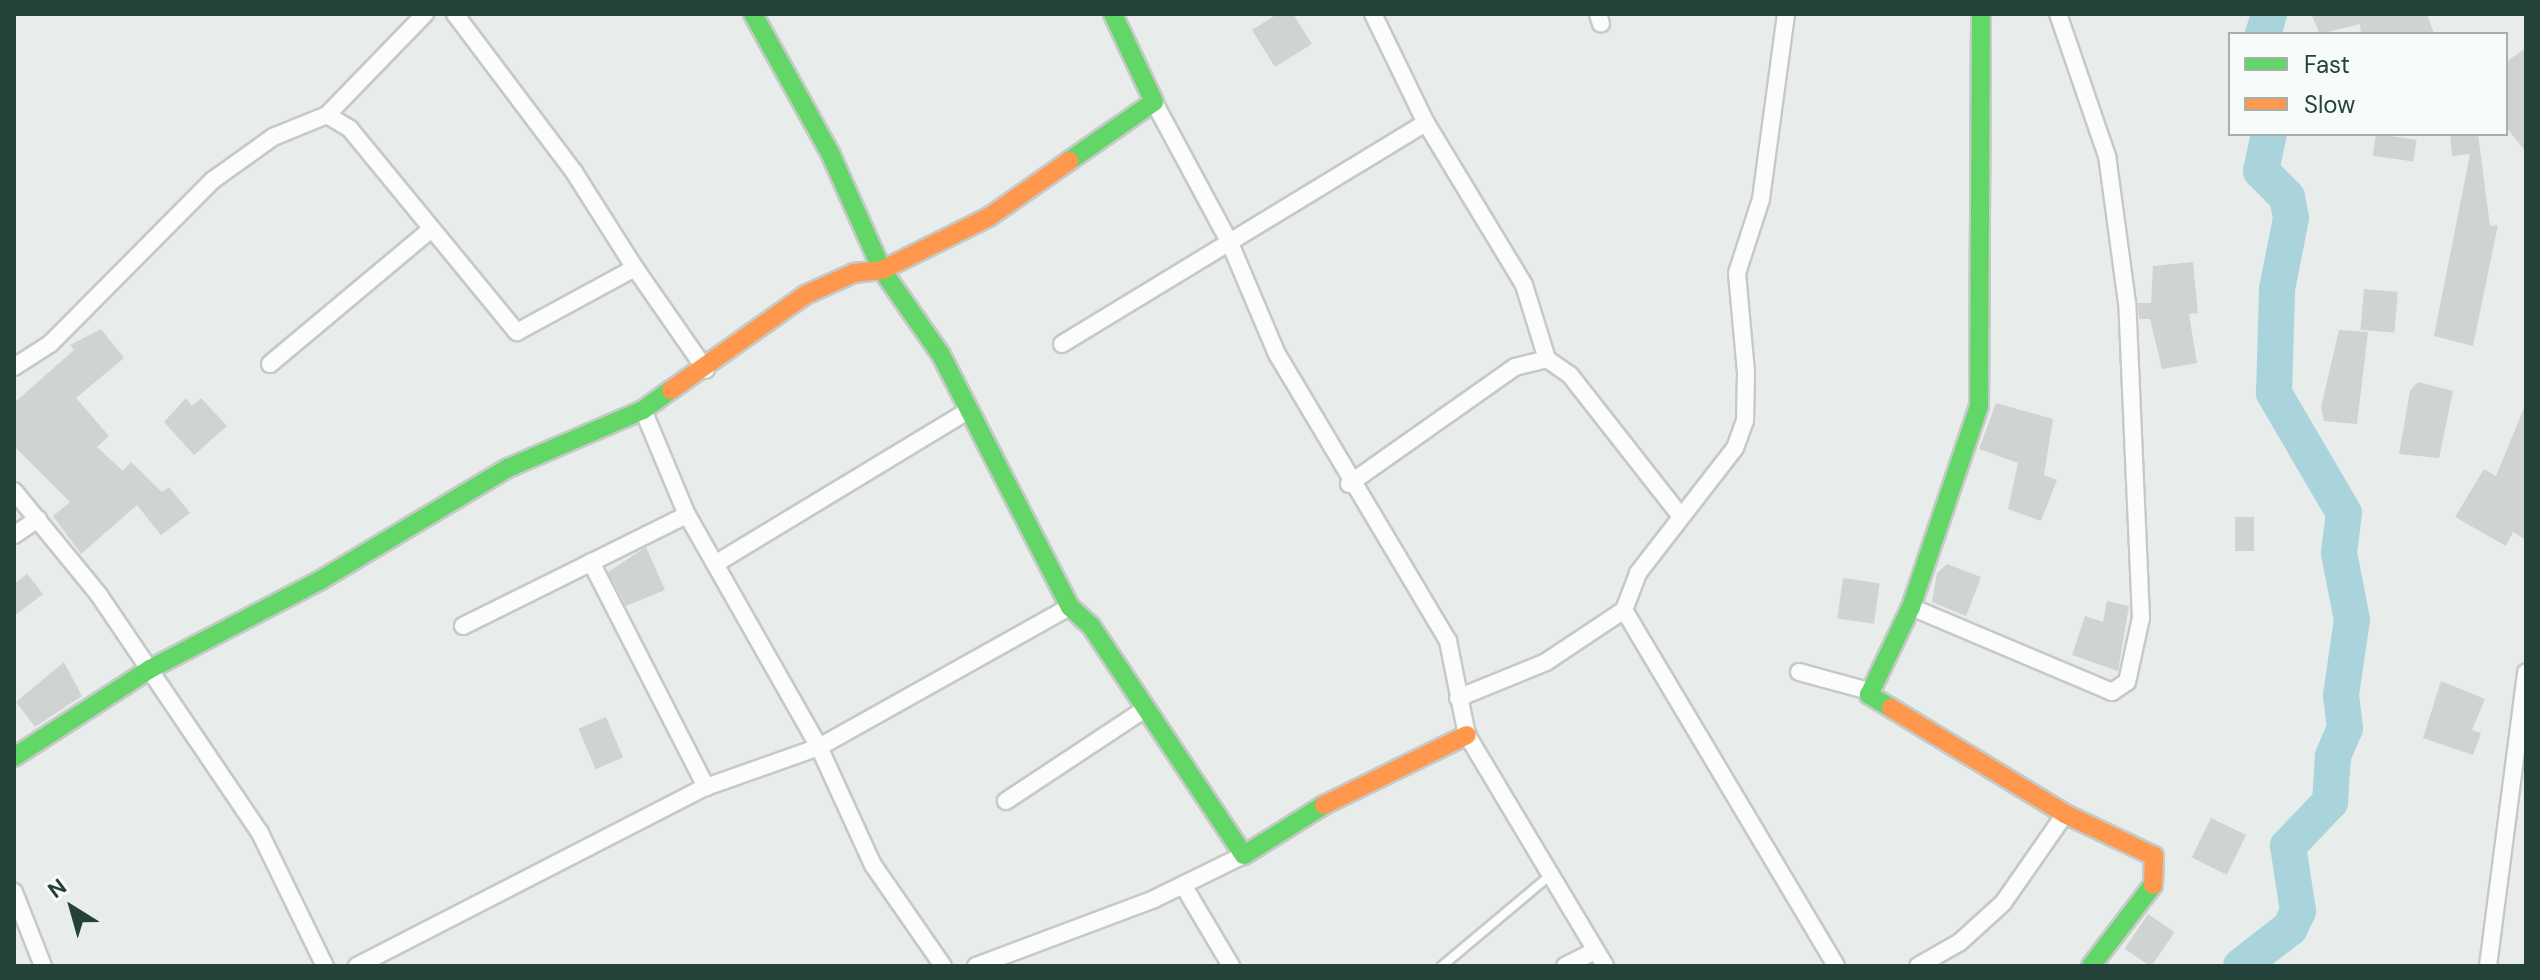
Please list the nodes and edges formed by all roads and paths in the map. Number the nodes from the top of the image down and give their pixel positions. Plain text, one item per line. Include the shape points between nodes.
1 (425, 14) edge
2 (455, 14) edge
3 (753, 14) edge
4 (1113, 14) edge
5 (1373, 14) edge
6 (1981, 14) edge
7 (2058, 14) edge
8 (1790, 15) edge
9 (1154, 102) junction
10 (327, 115) junction
11 (1426, 123) junction
12 (430, 230) junction
13 (1229, 241) junction
14 (635, 268) junction
15 (882, 270) junction
16 (1062, 344) dead end
17 (1547, 359) junction
18 (270, 364) dead end
19 (14, 367) edge
20 (706, 370) junction
21 (643, 410) junction
22 (969, 410) junction
23 (1349, 484) junction
24 (14, 491) edge
25 (1679, 514) junction
26 (687, 515) junction
27 (38, 519) junction
28 (14, 535) edge
29 (591, 562) junction
30 (715, 564) junction
31 (1070, 607) junction
32 (1911, 607) junction
33 (1624, 610) junction
34 (463, 626) dead end
35 (150, 669) junction
36 (1799, 672) dead end
37 (2526, 672) edge
38 (1869, 691) junction
39 (1458, 698) junction
40 (1142, 711) junction
41 (1467, 735) junction
42 (819, 747) junction
43 (14, 757) edge
44 (706, 787) junction
45 (1006, 801) dead end
46 (2065, 814) junction
47 (1244, 855) junction
48 (1553, 872) junction
49 (1183, 885) junction
50 (14, 892) edge
51 (1595, 951) junction
52 (43, 966) edge
53 (325, 966) edge
54 (357, 966) edge
55 (943, 966) edge
56 (976, 966) edge
57 (1231, 966) edge
58 (1442, 966) edge
59 (1565, 966) edge
60 (1605, 966) edge
61 (1836, 966) edge
62 (1918, 966) edge
63 (2091, 966) edge
64 (2488, 966) edge

1 - 10 street
2 - 14 street via 574,172
3 - 15 street via 831,155
4 - 9 street
5 - 11 street
6 - 32 street via 1979,406
7 - 32 street via 2107,156 2127,303 2141,618 2127,682 2112,692
8 - 25 street via 1761,199 1737,273 1745,421 1735,448
9 - 13 street
9 - 15 street via 989,217
10 - 12 street via 350,129
10 - 19 street via 273,137 213,180 50,344
11 - 13 street
11 - 17 street via 1524,285
12 - 14 street via 517,332
12 - 18 street
13 - 16 street
13 - 23 street via 1252,306
14 - 20 street
15 - 20 street via 854,273 805,295
15 - 22 street
17 - 23 street via 1515,367
17 - 25 street via 1570,375
20 - 21 street
21 - 26 street
21 - 35 street via 508,468 319,581
22 - 30 street
22 - 31 street
23 - 39 street via 1448,641
24 - 27 street
25 - 33 street via 1638,573
26 - 29 street
26 - 30 street
27 - 28 street
27 - 35 street
29 - 34 street
29 - 44 street
30 - 42 street
31 - 40 street via 1091,626
31 - 42 street
32 - 38 street
33 - 39 street via 1546,662
33 - 61 street
35 - 43 street
35 - 53 street via 260,833
36 - 38 street
37 - 64 street
38 - 46 street via 1875,702
39 - 41 street
40 - 45 street
40 - 47 street via 1191,769
41 - 47 street via 1351,789
41 - 48 street
42 - 44 street
42 - 55 street via 873,865
44 - 54 street
46 - 62 street via 2003,903 1960,942
46 - 63 street via 2154,856 2160,871
47 - 49 street
48 - 51 street
48 - 58 lane
49 - 56 street
49 - 57 street
50 - 52 street
51 - 59 street
51 - 60 street

